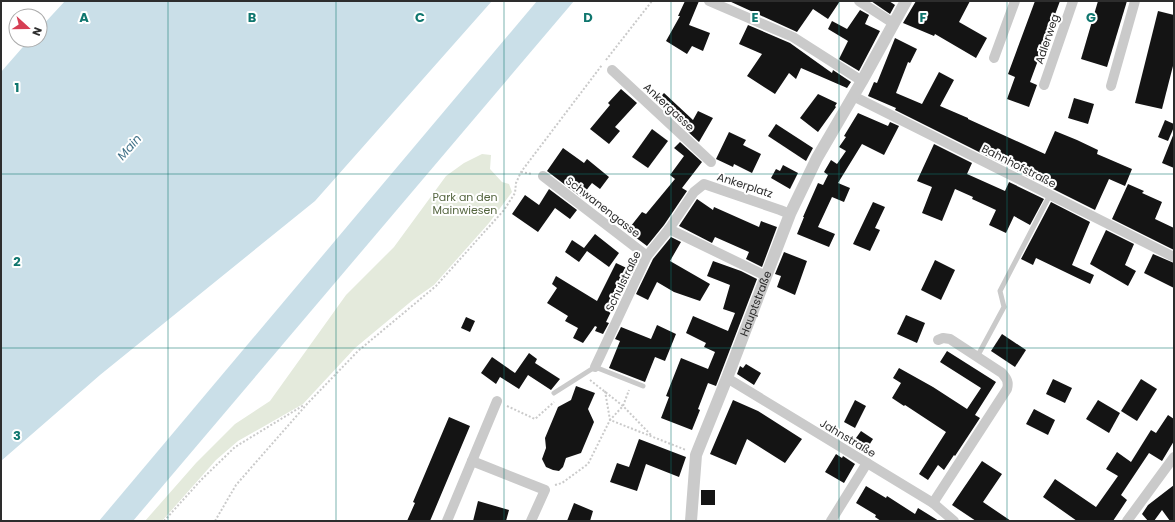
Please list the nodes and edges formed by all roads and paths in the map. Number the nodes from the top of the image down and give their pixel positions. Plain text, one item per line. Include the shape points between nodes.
1 (652, 1) edge
2 (709, 1) edge
3 (859, 1) edge
4 (906, 1) edge
5 (1015, 1) edge
6 (1073, 1) edge
7 (1135, 1) edge
8 (893, 23) junction
9 (994, 58) dead end
10 (612, 70) dead end
11 (862, 81) junction
12 (1044, 86) dead end
13 (1111, 86) dead end
14 (853, 96) junction
15 (710, 162) dead end
16 (543, 176) dead end
17 (694, 192) joint
18 (1050, 195) junction
19 (790, 214) junction
20 (669, 229) junction
21 (647, 256) junction
22 (1174, 257) edge
23 (766, 276) junction
24 (938, 340) dead end
25 (977, 357) junction
26 (595, 367) junction
27 (727, 378) junction
28 (583, 381) dead end
29 (632, 382) junction
30 (643, 386) dead end
31 (605, 391) junction
32 (554, 393) dead end
33 (558, 398) dead end
34 (497, 402) joint
35 (307, 404) junction
36 (624, 406) junction
37 (610, 420) junction
38 (652, 436) junction
39 (696, 455) junction
40 (1174, 457) edge
41 (472, 461) junction
42 (867, 463) junction
43 (545, 490) junction
44 (933, 503) junction
45 (164, 521) edge
46 (215, 521) edge
47 (447, 521) edge
48 (531, 521) edge
49 (691, 521) edge
50 (831, 521) edge
51 (954, 521) edge
52 (1127, 521) edge

1 - 35 path via 521,172 516,182 515,193 504,210 436,286 358,351
2 - 11 street via 793,37
3 - 8 street
4 - 8 street, Hauptstraße
5 - 9 street
6 - 12 street, Adlerweg
7 - 13 street
8 - 11 street, Hauptstraße
10 - 15 street, Ankergasse
11 - 14 street, Hauptstraße
14 - 18 street, Bahnhofstraße
14 - 19 street, Hauptstraße via 817,158
16 - 21 street, Schwanengasse
17 - 19 street, Ankerplatz via 704,184
17 - 20 street, Schulstraße
18 - 22 street, Bahnhofstraße
18 - 25 lane via 1000,291 1004,307
19 - 23 street, Hauptstraße
20 - 21 street, Schulstraße
20 - 23 street
21 - 26 street, Schulstraße
23 - 27 street, Hauptstraße
24 - 25 street via 950,339
25 - 44 street via 1002,373 1008,384
26 - 29 lane
26 - 32 lane
27 - 39 street, Hauptstraße
27 - 42 street, Jahnstraße
28 - 31 path via 590,380
29 - 30 lane
29 - 36 path
31 - 36 path
31 - 37 path
33 - 34 path via 535,419
34 - 41 street
35 - 45 path via 235,447
35 - 46 path via 236,486
36 - 37 path
36 - 38 path
37 - 38 path
37 - 43 path via 588,464
38 - 39 path
39 - 49 street, Hauptstraße
40 - 52 street
41 - 43 street
41 - 47 street
42 - 44 street, Jahnstraße
42 - 50 street
43 - 48 street
44 - 51 street, Jahnstraße

